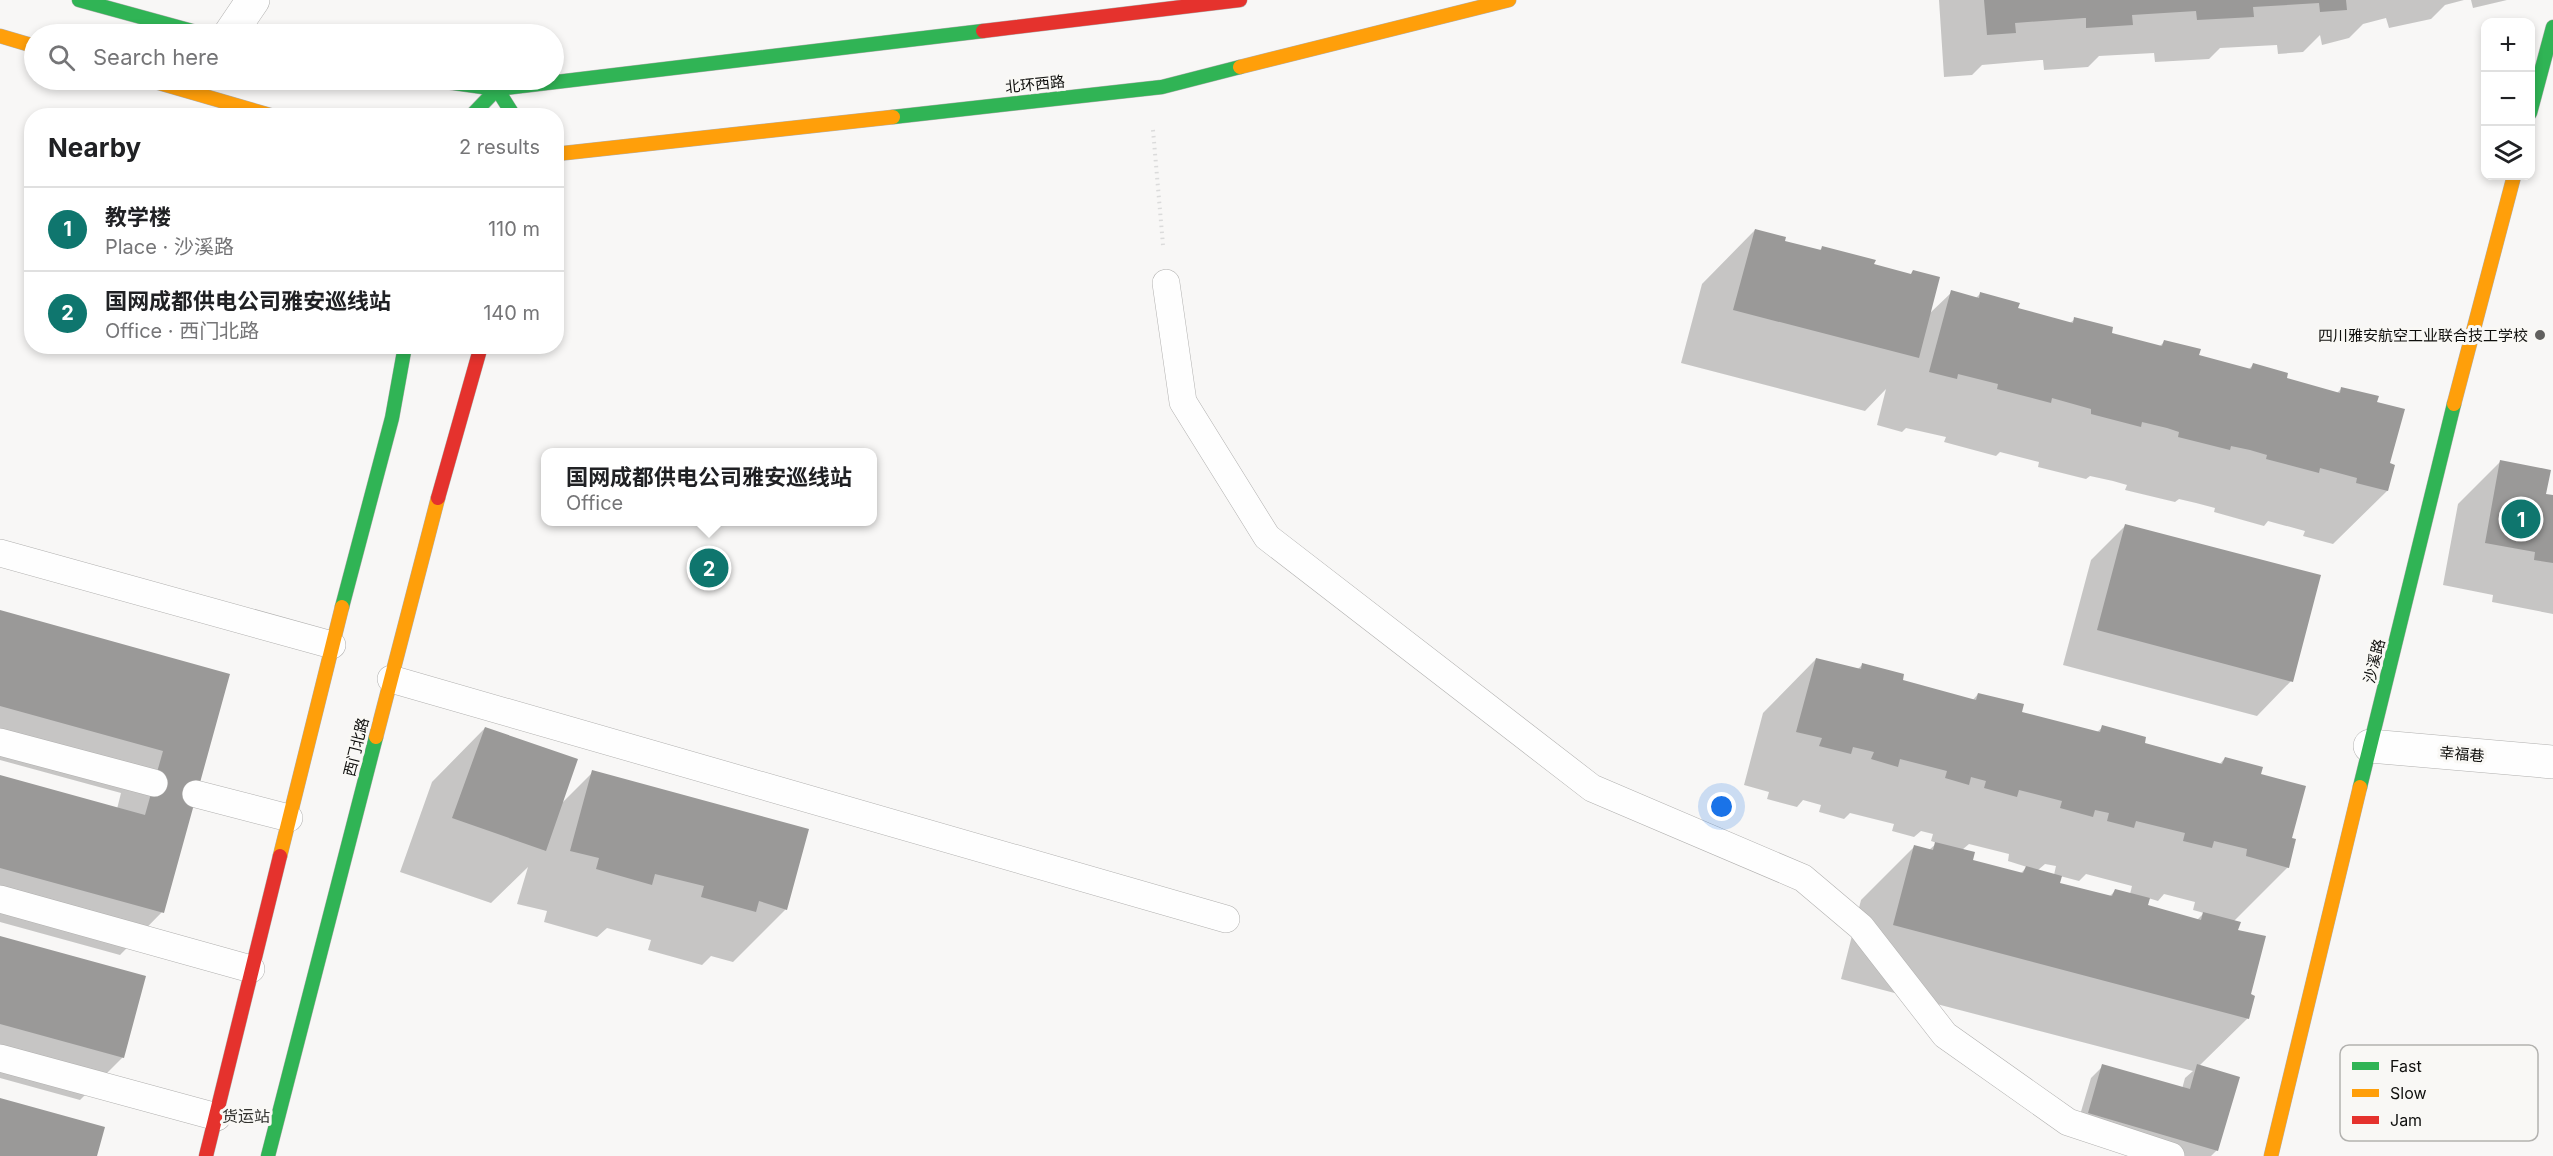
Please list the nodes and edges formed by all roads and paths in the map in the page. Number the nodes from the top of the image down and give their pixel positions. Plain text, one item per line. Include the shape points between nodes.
1 (79, 0) edge
2 (253, 0) edge
3 (1240, 0) edge
4 (1509, 0) edge
5 (167, 24) edge
6 (237, 24) edge
7 (2553, 27) edge
8 (0, 36) edge
9 (24, 43) edge
10 (564, 81) edge
11 (1149, 87) junction
12 (183, 90) edge
13 (496, 90) edge
14 (498, 90) edge
15 (2535, 94) edge
16 (245, 108) edge
17 (479, 108) edge
18 (509, 108) edge
19 (564, 153) edge
20 (2513, 180) edge
21 (1166, 283) joint
22 (404, 354) edge
23 (479, 354) edge
24 (0, 553) edge
25 (332, 645) junction
26 (391, 678) junction
27 (0, 742) edge
28 (2370, 746) junction
29 (2553, 762) edge
30 (154, 783) dead end
31 (196, 794) dead end
32 (289, 818) junction
33 (0, 899) edge
34 (1226, 919) dead end
35 (251, 969) junction
36 (0, 1058) edge
37 (217, 1118) junction
38 (206, 1156) edge
39 (268, 1156) edge
40 (2172, 1156) edge
41 (2271, 1156) edge

1 - 5 main road
2 - 6 street
3 - 10 main road
4 - 11 main road, 北环西路 via 1162,87
7 - 15 main road
8 - 9 main road
11 - 19 main road, 北环西路
11 - 21 path
12 - 16 main road
13 - 17 main road
14 - 18 main road
20 - 28 main road, 沙溪路
21 - 40 lane via 1183,402 1266,537 1592,788 1803,878 1861,927 1945,1035 2068,1122
22 - 25 main road via 392,418
23 - 26 main road, 西门北路
24 - 25 lane
25 - 32 main road
26 - 34 lane
26 - 39 main road, 西门北路
27 - 30 lane
28 - 29 street, 幸福巷
28 - 41 main road, 沙溪路
31 - 32 lane
32 - 35 main road
33 - 35 lane
35 - 37 main road
36 - 37 lane
37 - 38 main road

